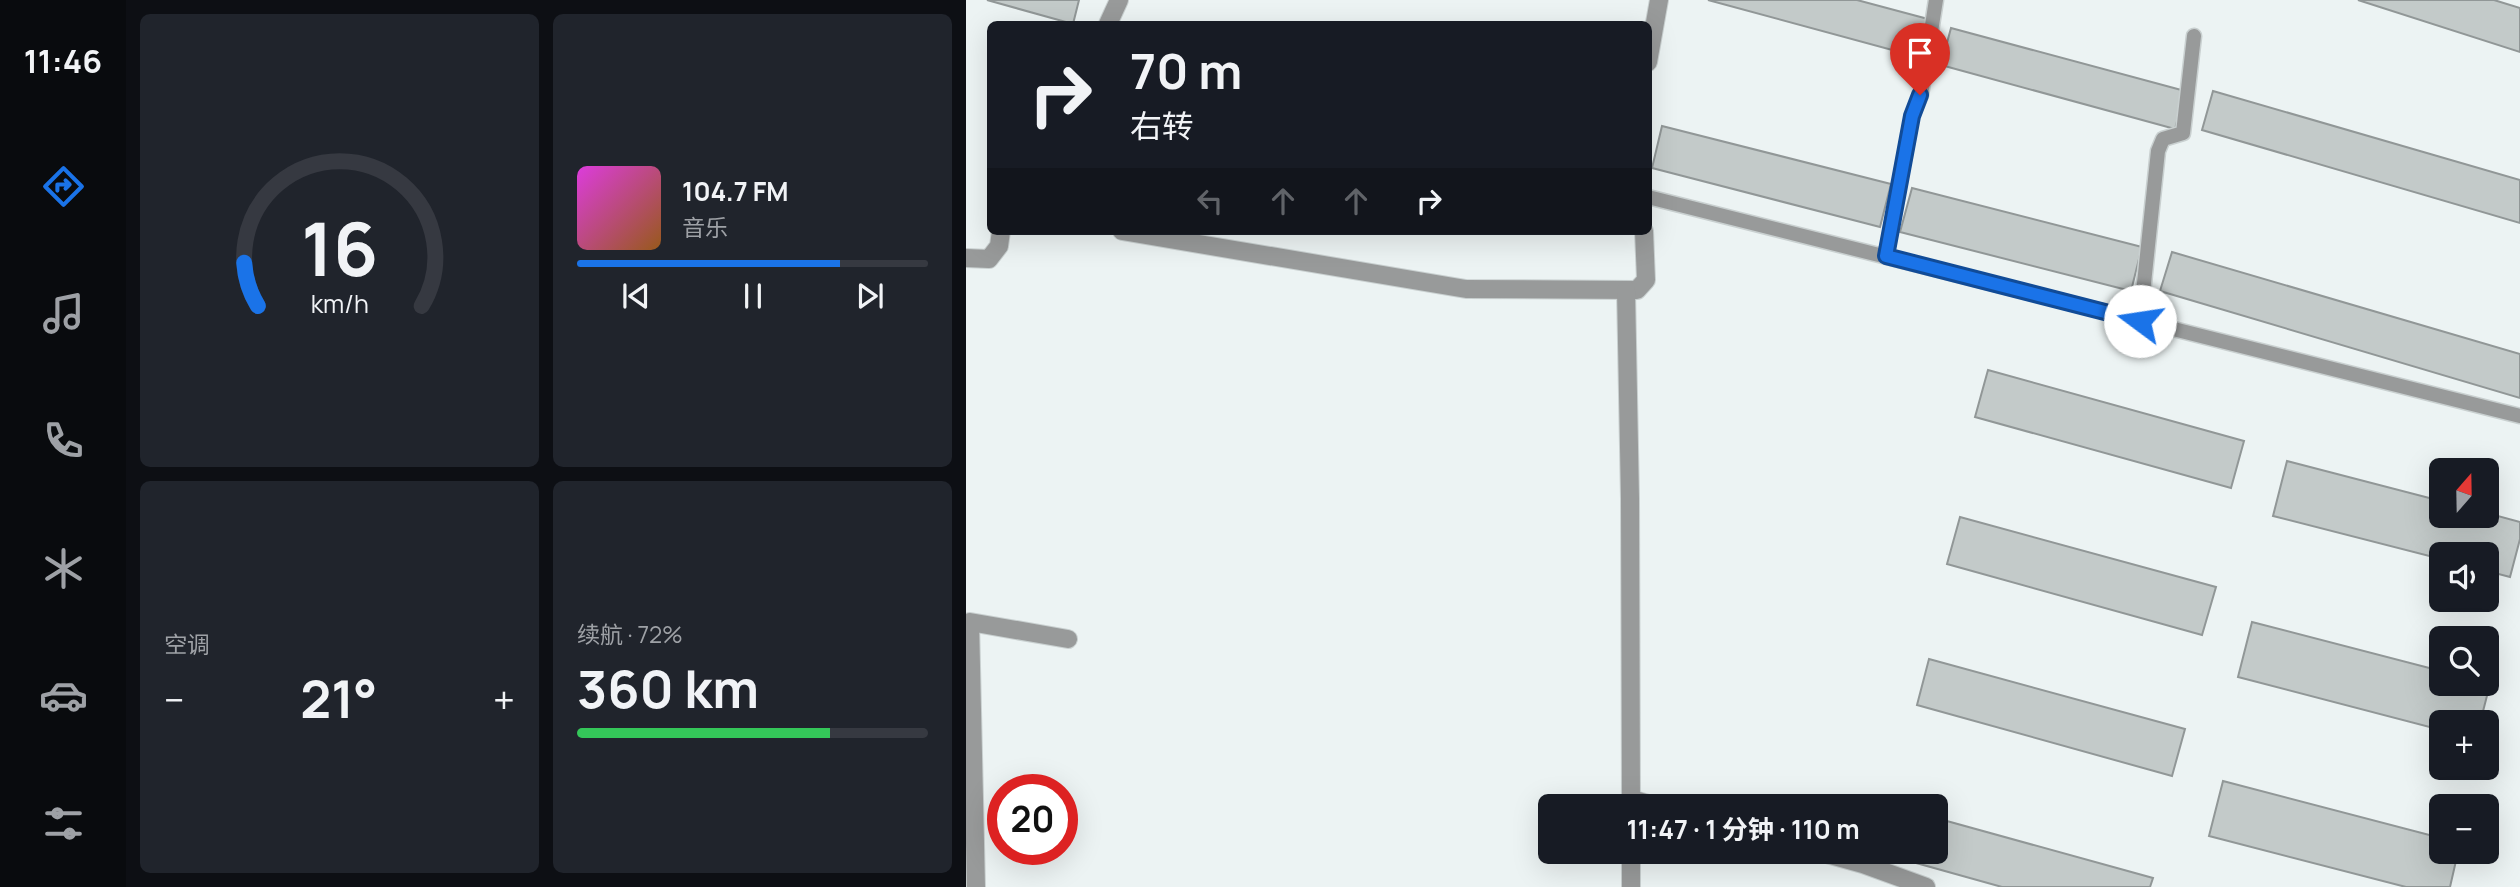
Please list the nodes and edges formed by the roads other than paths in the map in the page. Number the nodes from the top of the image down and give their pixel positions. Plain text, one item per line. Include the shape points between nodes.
1 (1119, 0) edge
2 (1659, 0) edge
3 (1936, 0) edge
4 (1109, 21) edge
5 (2194, 36) dead end
6 (1652, 39) edge
7 (1652, 198) edge
8 (1000, 235) edge
9 (1146, 235) edge
10 (1644, 235) edge
11 (1886, 256) junction
12 (966, 258) edge
13 (1626, 290) junction
14 (2140, 321) junction
15 (2520, 416) edge
16 (1068, 639) dead end
17 (1631, 794) edge
18 (1631, 864) edge
19 (1863, 864) edge
20 (976, 887) edge
21 (1631, 887) edge
22 (1926, 887) edge

1 - 4 street
2 - 6 street
3 - 11 lane
5 - 14 lane via 2183,133 2163,139 2158,151
7 - 11 lane
8 - 12 street via 989,260
9 - 13 street via 1466,289
10 - 13 street via 1646,280 1637,290
11 - 14 lane
13 - 17 street
14 - 15 lane
16 - 20 street via 970,622
18 - 21 street
19 - 22 street

